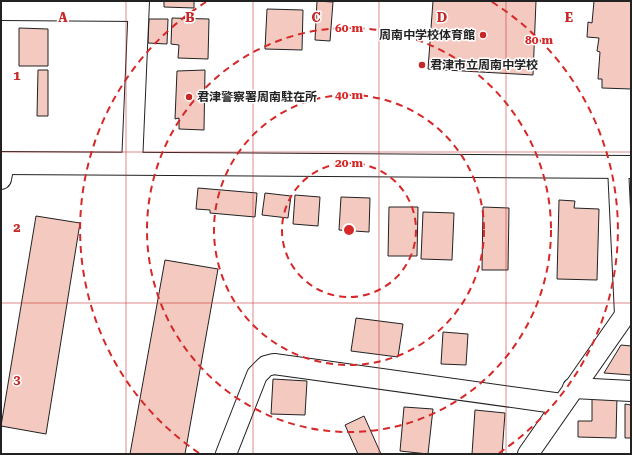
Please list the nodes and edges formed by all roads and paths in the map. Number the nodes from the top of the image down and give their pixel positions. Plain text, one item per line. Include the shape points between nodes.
1 (138, 6) edge
2 (1, 10) edge
3 (132, 164) junction
4 (624, 167) edge
5 (2, 168) edge
6 (627, 289) edge
7 (573, 388) junction
8 (631, 390) edge
9 (562, 404) junction
10 (226, 454) edge
11 (528, 454) edge

1 - 2 street
1 - 3 street
3 - 4 street
3 - 5 street
4 - 6 street
6 - 7 street via 625,315
7 - 8 street
7 - 9 street
9 - 10 street via 274,364 266,366 257,375
9 - 11 street

